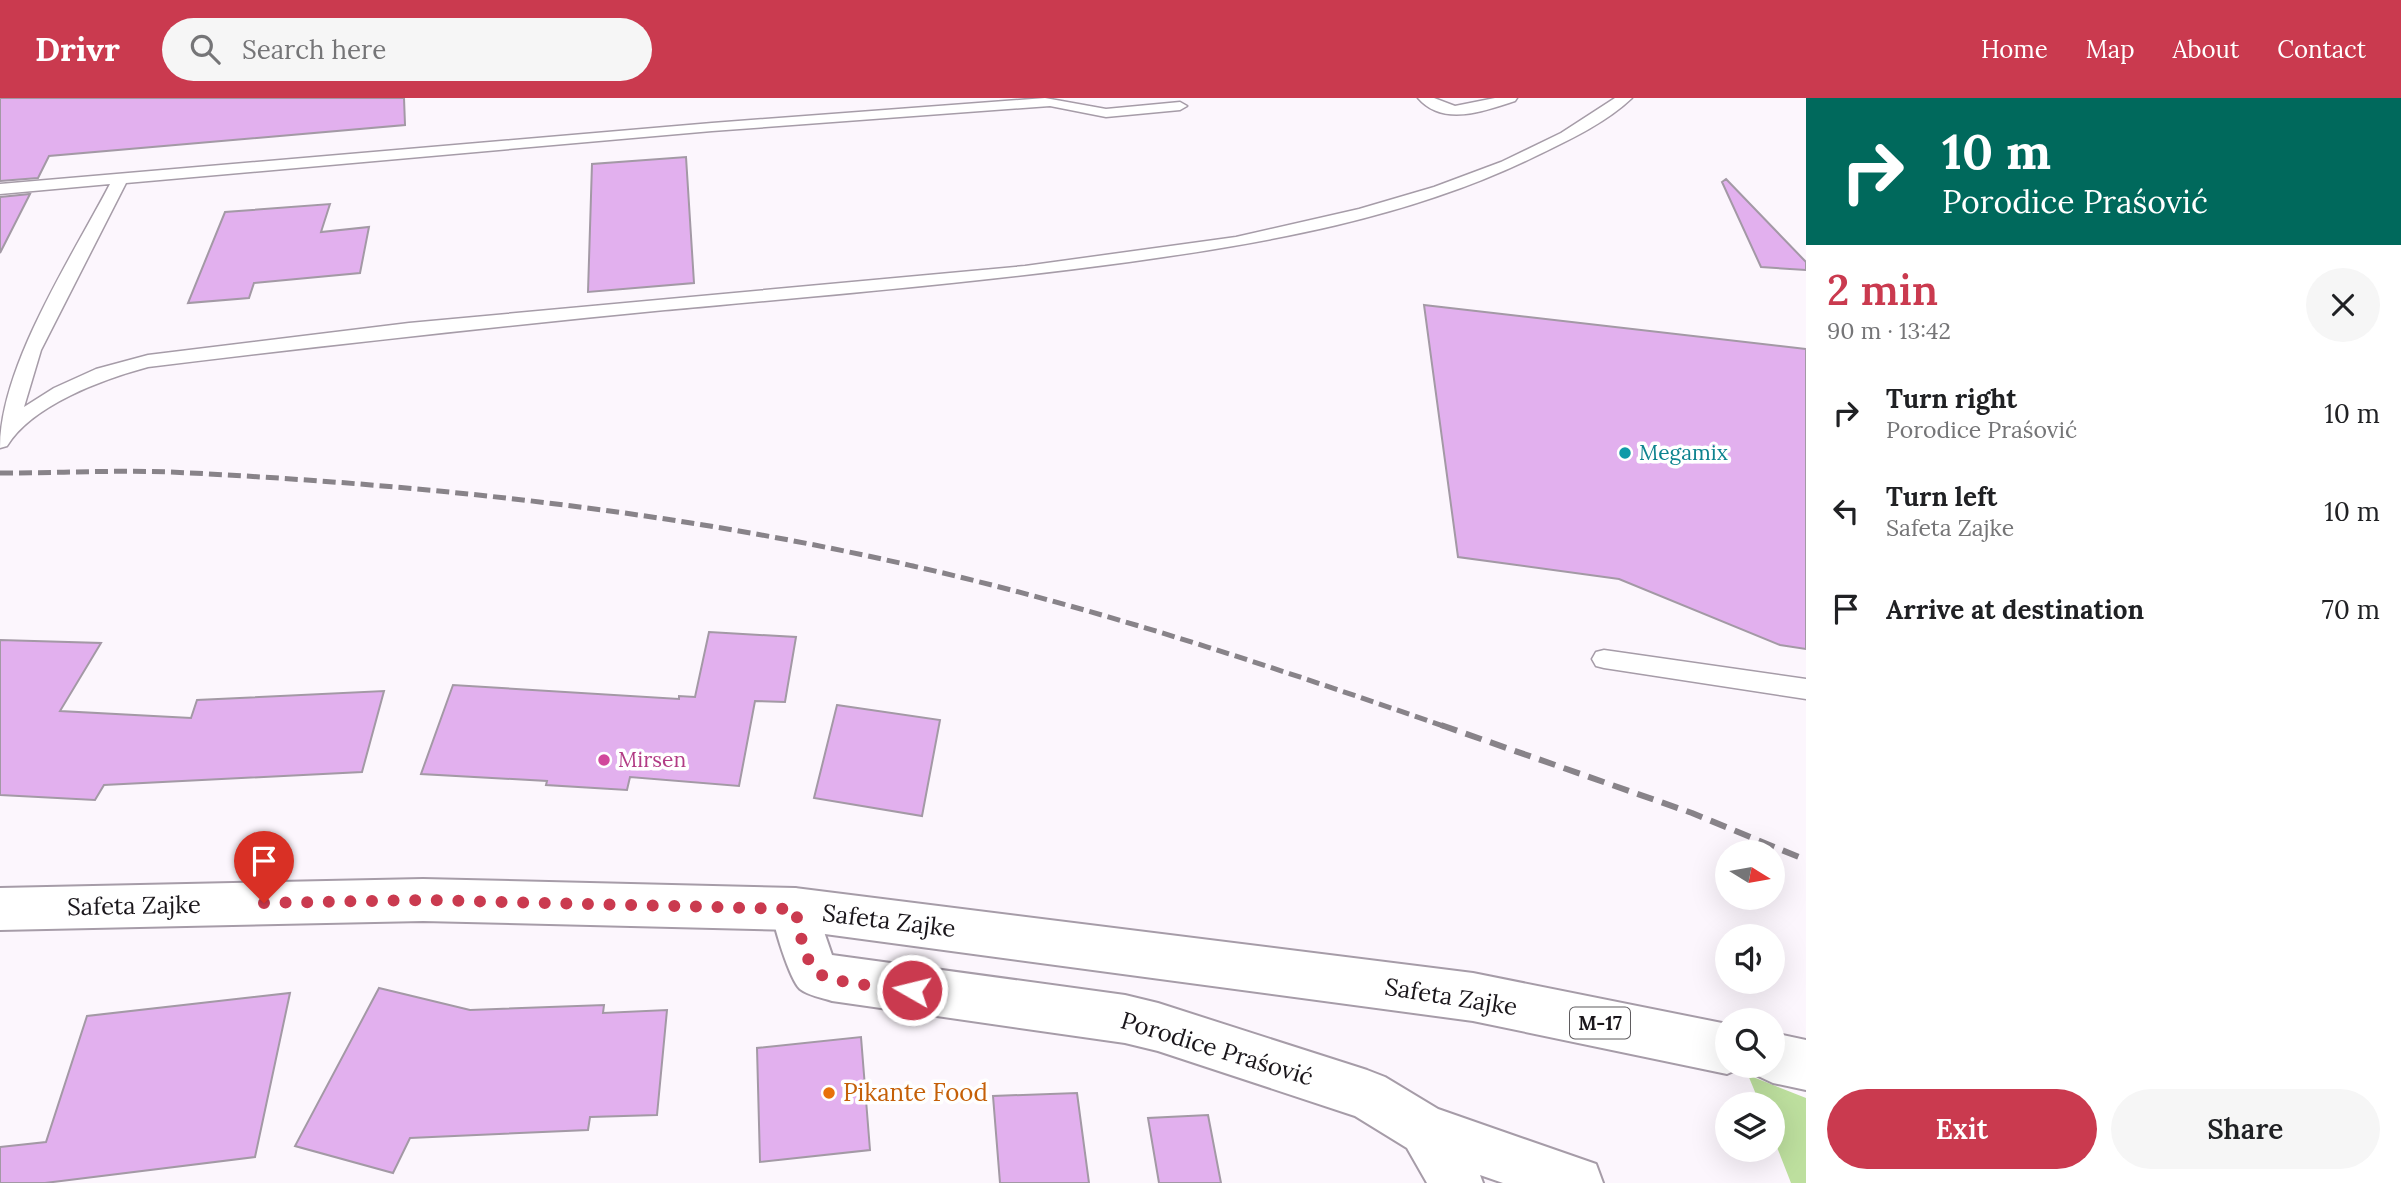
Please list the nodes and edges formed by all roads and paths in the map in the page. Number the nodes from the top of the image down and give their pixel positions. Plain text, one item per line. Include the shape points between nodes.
1 (1425, 98) edge
2 (1510, 98) edge
3 (1612, 102) edge
4 (1180, 106) dead end
5 (120, 180) junction
6 (0, 189) edge
7 (5, 433) edge
8 (1604, 659) dead end
9 (1806, 689) edge
10 (0, 909) edge
11 (795, 909) junction
12 (1715, 1047) edge
13 (1785, 1061) edge
14 (1806, 1065) edge
15 (1425, 1130) junction
16 (1457, 1183) edge
17 (1577, 1183) edge

1 - 2 lane via 1430,104 1457,111
3 - 7 lane via 1554,142 1440,190 1236,242 1025,271 409,329 148,361 103,373 61,392
4 - 5 lane via 1106,113 1051,102 546,140
5 - 6 lane
5 - 7 lane via 32,350
8 - 9 lane
10 - 11 main road, Safeta Zajke / M-17 via 423,900
11 - 12 main road, Safeta Zajke / M-17 via 1473,997
11 - 15 main road, Porodice Praśović via 807,957 817,973 1158,1027 1367,1095
13 - 14 main road
15 - 16 main road, Porodice Praśović
15 - 17 main road, Porodice Praśović

